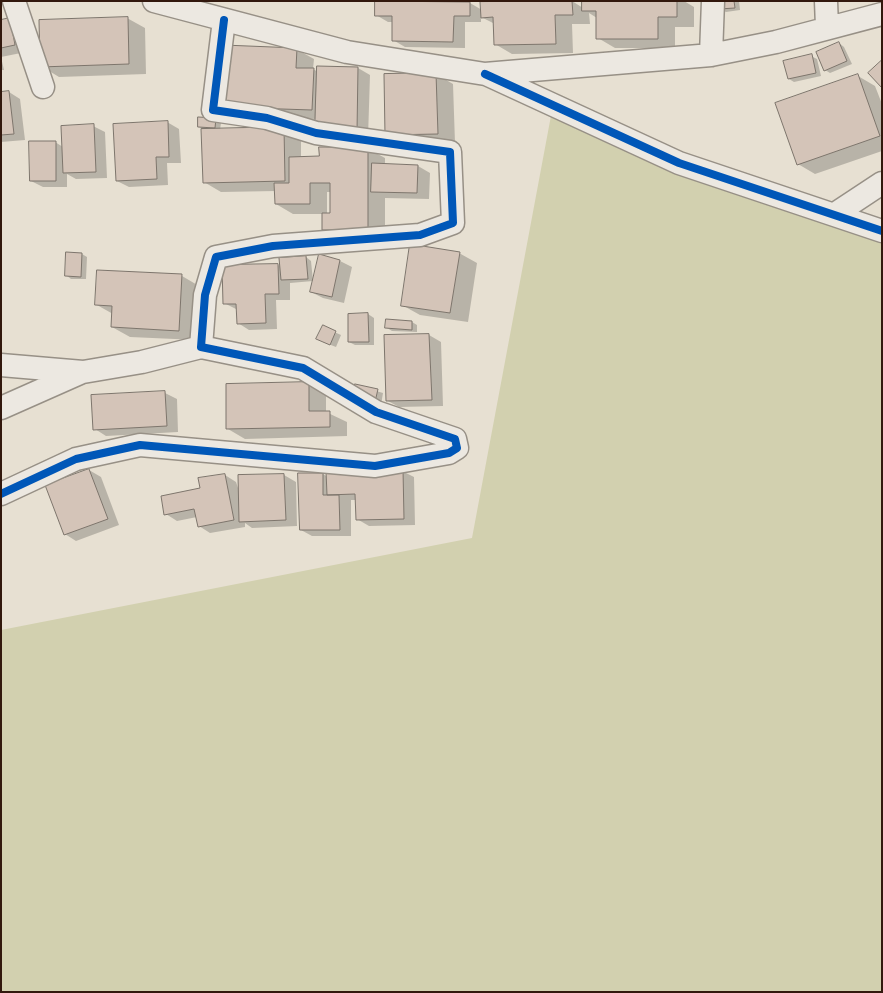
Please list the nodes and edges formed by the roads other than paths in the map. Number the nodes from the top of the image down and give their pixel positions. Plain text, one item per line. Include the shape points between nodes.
1 (14, 1) edge
2 (154, 1) edge
3 (712, 1) edge
4 (826, 1) edge
5 (882, 14) edge
6 (224, 20) junction
7 (827, 27) junction
8 (711, 55) junction
9 (485, 74) junction
10 (43, 87) dead end
11 (882, 183) edge
12 (836, 214) junction
13 (882, 231) edge
14 (201, 348) junction
15 (1, 365) edge
16 (83, 372) junction
17 (1, 408) edge
18 (1, 494) edge

1 - 10 street
2 - 6 street
3 - 8 street
4 - 7 street
5 - 7 street
6 - 9 street via 347,52
6 - 14 street via 213,110 267,118 316,133 450,152 453,224 420,235 273,246 216,257 205,295
7 - 8 street via 776,42
8 - 9 street
9 - 12 street via 679,163
11 - 12 street
12 - 13 street
14 - 16 street
14 - 18 street via 303,368 376,412 455,439 457,448 449,453 375,466 140,444 76,459
15 - 16 street
16 - 17 street

